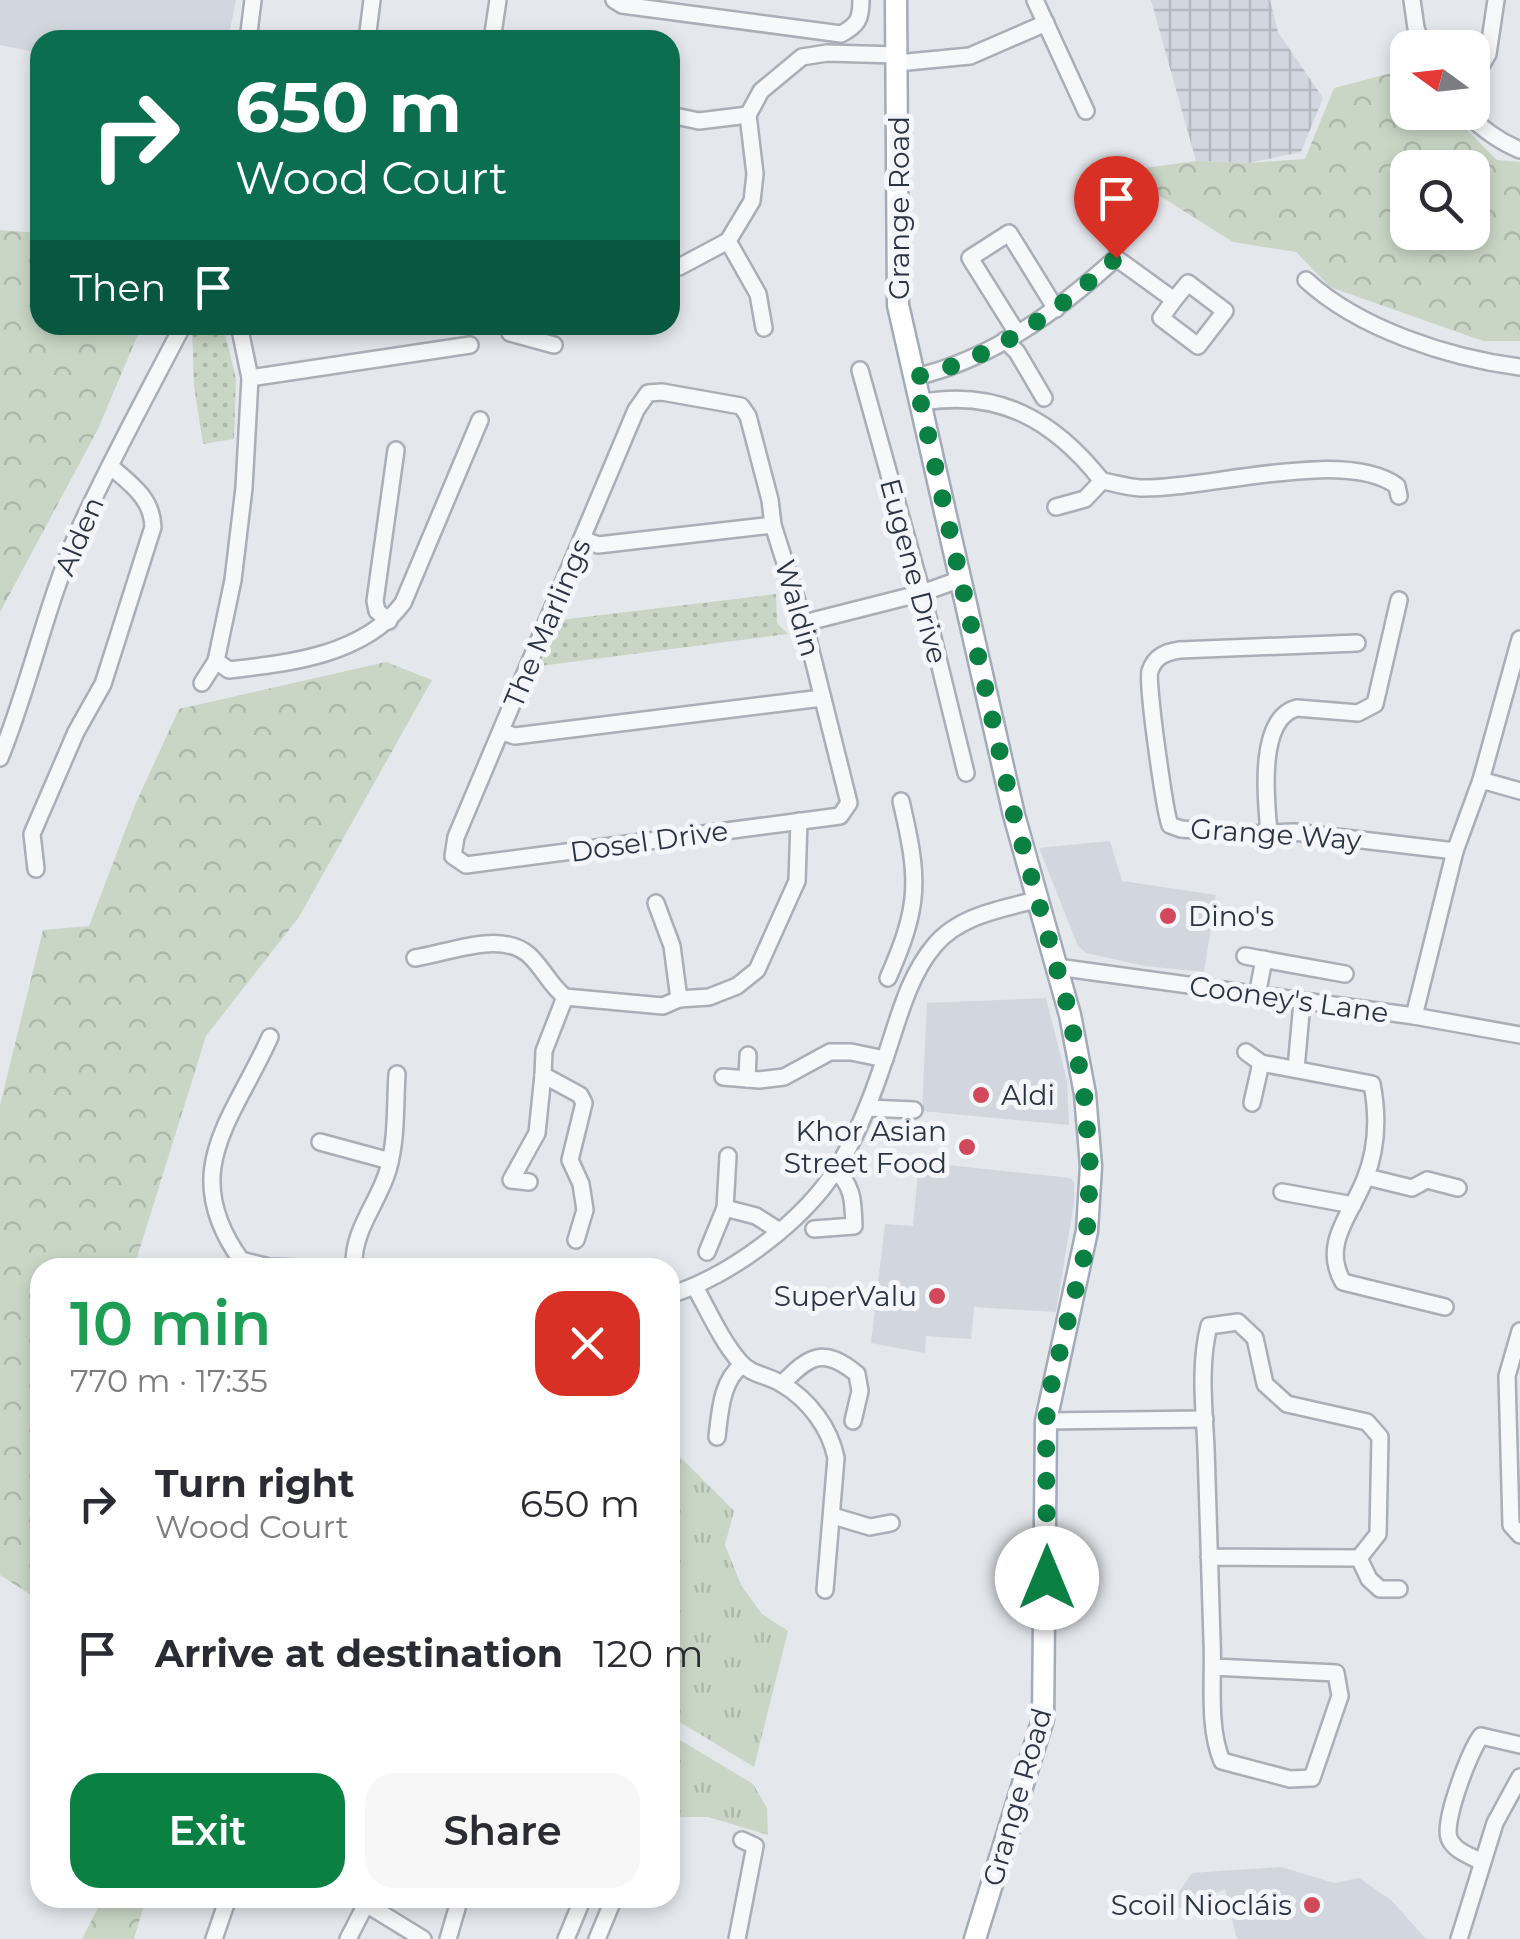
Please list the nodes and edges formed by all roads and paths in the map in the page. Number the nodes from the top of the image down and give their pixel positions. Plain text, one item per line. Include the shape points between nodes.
1 (253, 0) edge
2 (372, 0) edge
3 (498, 0) edge
4 (614, 0) edge
5 (861, 0) edge
6 (896, 0) edge
7 (1035, 0) edge
8 (1412, 0) edge
9 (1496, 0) edge
10 (1046, 24) junction
11 (249, 30) edge
12 (368, 30) edge
13 (494, 30) edge
14 (1417, 30) edge
15 (1490, 40) edge
16 (897, 58) junction
17 (1086, 111) dead end
18 (748, 115) junction
19 (680, 117) edge
20 (1483, 130) edge
21 (1520, 150) edge
22 (728, 241) junction
23 (680, 266) edge
24 (1306, 280) dead end
25 (1174, 300) dead end
26 (1056, 308) junction
27 (764, 328) dead end
28 (179, 335) edge
29 (241, 335) edge
30 (542, 335) edge
31 (1011, 336) junction
32 (554, 345) dead end
33 (470, 346) dead end
34 (1520, 367) edge
35 (860, 370) dead end
36 (915, 377) junction
37 (250, 378) junction
38 (1044, 398) dead end
39 (919, 403) junction
40 (742, 406) joint
41 (480, 420) dead end
42 (396, 450) dead end
43 (110, 466) junction
44 (1102, 482) junction
45 (1399, 496) dead end
46 (1056, 507) dead end
47 (773, 525) junction
48 (583, 539) junction
49 (961, 579) junction
50 (922, 593) junction
51 (1398, 600) dead end
52 (389, 621) junction
53 (804, 623) junction
54 (1520, 639) edge
55 (1356, 642) dead end
56 (222, 666) junction
57 (1516, 670) edge
58 (202, 683) dead end
59 (822, 698) junction
60 (502, 732) junction
61 (0, 758) edge
62 (966, 773) dead end
63 (1481, 780) junction
64 (1520, 791) edge
65 (29, 793) dead end
66 (46, 800) junction
67 (902, 801) dead end
68 (846, 811) joint
69 (799, 821) junction
70 (1269, 832) junction
71 (1455, 851) junction
72 (453, 856) joint
73 (36, 868) dead end
74 (1036, 900) junction
75 (656, 903) dead end
76 (908, 924) junction
77 (936, 944) junction
78 (1245, 956) dead end
79 (415, 958) dead end
80 (1264, 960) junction
81 (1056, 967) junction
82 (1344, 974) dead end
83 (888, 978) dead end
84 (1257, 996) junction
85 (565, 997) junction
86 (679, 1000) junction
87 (1302, 1002) junction
88 (1414, 1016) junction
89 (1520, 1035) edge
90 (270, 1037) dead end
91 (1246, 1052) dead end
92 (748, 1056) dead end
93 (885, 1059) junction
94 (1261, 1063) junction
95 (1296, 1069) junction
96 (397, 1074) dead end
97 (543, 1075) junction
98 (723, 1077) dead end
99 (747, 1079) junction
100 (1252, 1103) dead end
101 (868, 1108) junction
102 (914, 1110) dead end
103 (320, 1142) dead end
104 (728, 1156) dead end
105 (390, 1161) junction
106 (835, 1171) junction
107 (1366, 1176) junction
108 (529, 1182) dead end
109 (1458, 1188) dead end
110 (1282, 1192) dead end
111 (1353, 1205) junction
112 (725, 1208) junction
113 (814, 1229) dead end
114 (778, 1230) junction
115 (576, 1240) dead end
116 (707, 1252) dead end
117 (236, 1258) edge
118 (353, 1258) edge
119 (696, 1287) junction
120 (680, 1292) edge
121 (1445, 1306) dead end
122 (1520, 1331) edge
123 (742, 1365) junction
124 (782, 1384) junction
125 (1205, 1419) junction
126 (853, 1421) dead end
127 (1046, 1421) junction
128 (716, 1437) dead end
129 (1515, 1469) edge
130 (833, 1516) junction
131 (891, 1523) dead end
132 (1520, 1535) edge
133 (1209, 1557) junction
134 (1359, 1558) junction
135 (824, 1590) dead end
136 (1399, 1590) dead end
137 (1214, 1667) junction
138 (1520, 1745) edge
139 (1520, 1778) edge
140 (1505, 1804) junction
141 (1520, 1813) edge
142 (742, 1840) dead end
143 (1482, 1862) junction
144 (225, 1908) edge
145 (361, 1908) edge
146 (375, 1908) edge
147 (457, 1908) edge
148 (579, 1908) edge
149 (610, 1908) edge
150 (1464, 1937) edge
151 (214, 1939) edge
152 (348, 1939) edge
153 (423, 1939) edge
154 (448, 1939) edge
155 (566, 1939) edge
156 (597, 1939) edge
157 (737, 1939) edge
158 (975, 1939) edge

1 - 11 street
2 - 12 street
3 - 13 street
4 - 5 street via 841,34 861,18
6 - 16 main road, Grange Road
7 - 10 street
8 - 14 street
9 - 15 street
10 - 16 street via 970,56
10 - 17 street
16 - 18 street via 802,57 761,91
16 - 36 main road, Grange Road via 898,305
18 - 19 street
18 - 22 street via 752,201
20 - 21 street
22 - 23 street
22 - 27 street via 758,294
24 - 34 street via 1363,319 1468,359
25 - 26 street via 1116,258
26 - 31 street
26 - 31 street via 1009,234 970,258
28 - 43 street, Alden
29 - 37 street
30 - 32 street
31 - 36 street via 946,370
31 - 38 street
33 - 37 street
35 - 50 street, Eugene Drive
36 - 39 main road, Grange Road
37 - 56 street
39 - 44 street via 996,403 1052,431
39 - 49 main road, Grange Road
40 - 47 street, Waldin
40 - 48 street, The Marlings via 648,394
41 - 52 street via 404,600
42 - 52 street via 375,601
43 - 61 street, Alden via 72,546
43 - 66 street via 138,490 152,510 153,527 103,684
44 - 45 street via 1140,488 1313,470 1383,476
44 - 46 street via 1085,499
47 - 48 street via 598,545
47 - 53 street, Waldin
48 - 60 street, The Marlings
49 - 50 street
49 - 74 main road, Grange Road
50 - 53 street
50 - 62 street, Eugene Drive
51 - 70 street via 1375,704 1358,713 1297,708 1280,719 1266,768
52 - 56 street via 371,635 294,663
53 - 59 street, Waldin
54 - 57 street
55 - 70 street, Grange Way via 1180,650 1166,652 1149,671 1170,825
56 - 58 street
57 - 63 street
59 - 60 street via 515,736
59 - 68 street, Waldin
60 - 72 street, The Marlings
63 - 64 street
63 - 71 street
65 - 66 street
66 - 73 street via 32,834
67 - 76 street via 916,866
68 - 69 street, Dosel Drive
69 - 72 street, Dosel Drive via 466,865
69 - 86 street via 797,881 757,970 738,986
70 - 71 street, Grange Way
71 - 88 street
74 - 77 street via 962,923
74 - 81 main road, Grange Road
75 - 86 street via 672,946
76 - 77 street
76 - 83 street
77 - 93 street via 915,975
78 - 80 street
79 - 85 street via 497,943 518,947
80 - 82 street
80 - 84 street
81 - 84 street, Cooney's Lane
81 - 127 main road, Grange Road via 1084,1090 1090,1166 1084,1257
84 - 87 street, Cooney's Lane
85 - 86 street via 663,1006
85 - 97 street via 544,1050
87 - 88 street, Cooney's Lane
87 - 95 street
88 - 89 street, Cooney's Lane
90 - 117 street via 224,1127 210,1181 214,1212
91 - 94 street
92 - 99 street
93 - 99 street via 830,1052 784,1077
93 - 101 street
94 - 95 street
94 - 100 street
95 - 107 street via 1372,1084 1378,1112
96 - 105 street
97 - 108 street via 537,1133 510,1180
97 - 115 street via 584,1103 570,1160 586,1210
98 - 99 street
101 - 102 street
101 - 106 street
103 - 105 street
104 - 112 street
105 - 118 street
106 - 113 street via 853,1198 854,1226
106 - 114 street
107 - 109 street via 1412,1188 1427,1180
107 - 111 street
110 - 111 street
111 - 121 street via 1335,1244 1333,1265 1343,1282
112 - 114 street
112 - 116 street
114 - 119 street
119 - 120 street
119 - 123 street
122 - 129 street via 1508,1376
123 - 124 street
123 - 128 street via 727,1384
124 - 126 street via 806,1359 842,1362 857,1374
124 - 130 street via 832,1437
125 - 127 street
125 - 133 street
125 - 134 street via 1210,1326 1238,1322 1255,1338 1265,1384 1286,1404 1375,1428 1378,1534
127 - 158 main road, Grange Road via 1044,1719
129 - 132 street via 1511,1525
130 - 131 street via 870,1527
130 - 135 street
133 - 134 street
133 - 137 street
134 - 136 street via 1380,1589
137 - 137 street via 1336,1673 1340,1696 1312,1778 1290,1779 1222,1761 1215,1746
138 - 143 street via 1480,1736 1449,1819 1448,1837
139 - 140 street
140 - 141 street
140 - 143 street
142 - 157 street via 755,1846
143 - 150 street
144 - 151 street
145 - 152 street
146 - 153 street
147 - 154 street
148 - 155 street
149 - 156 street

